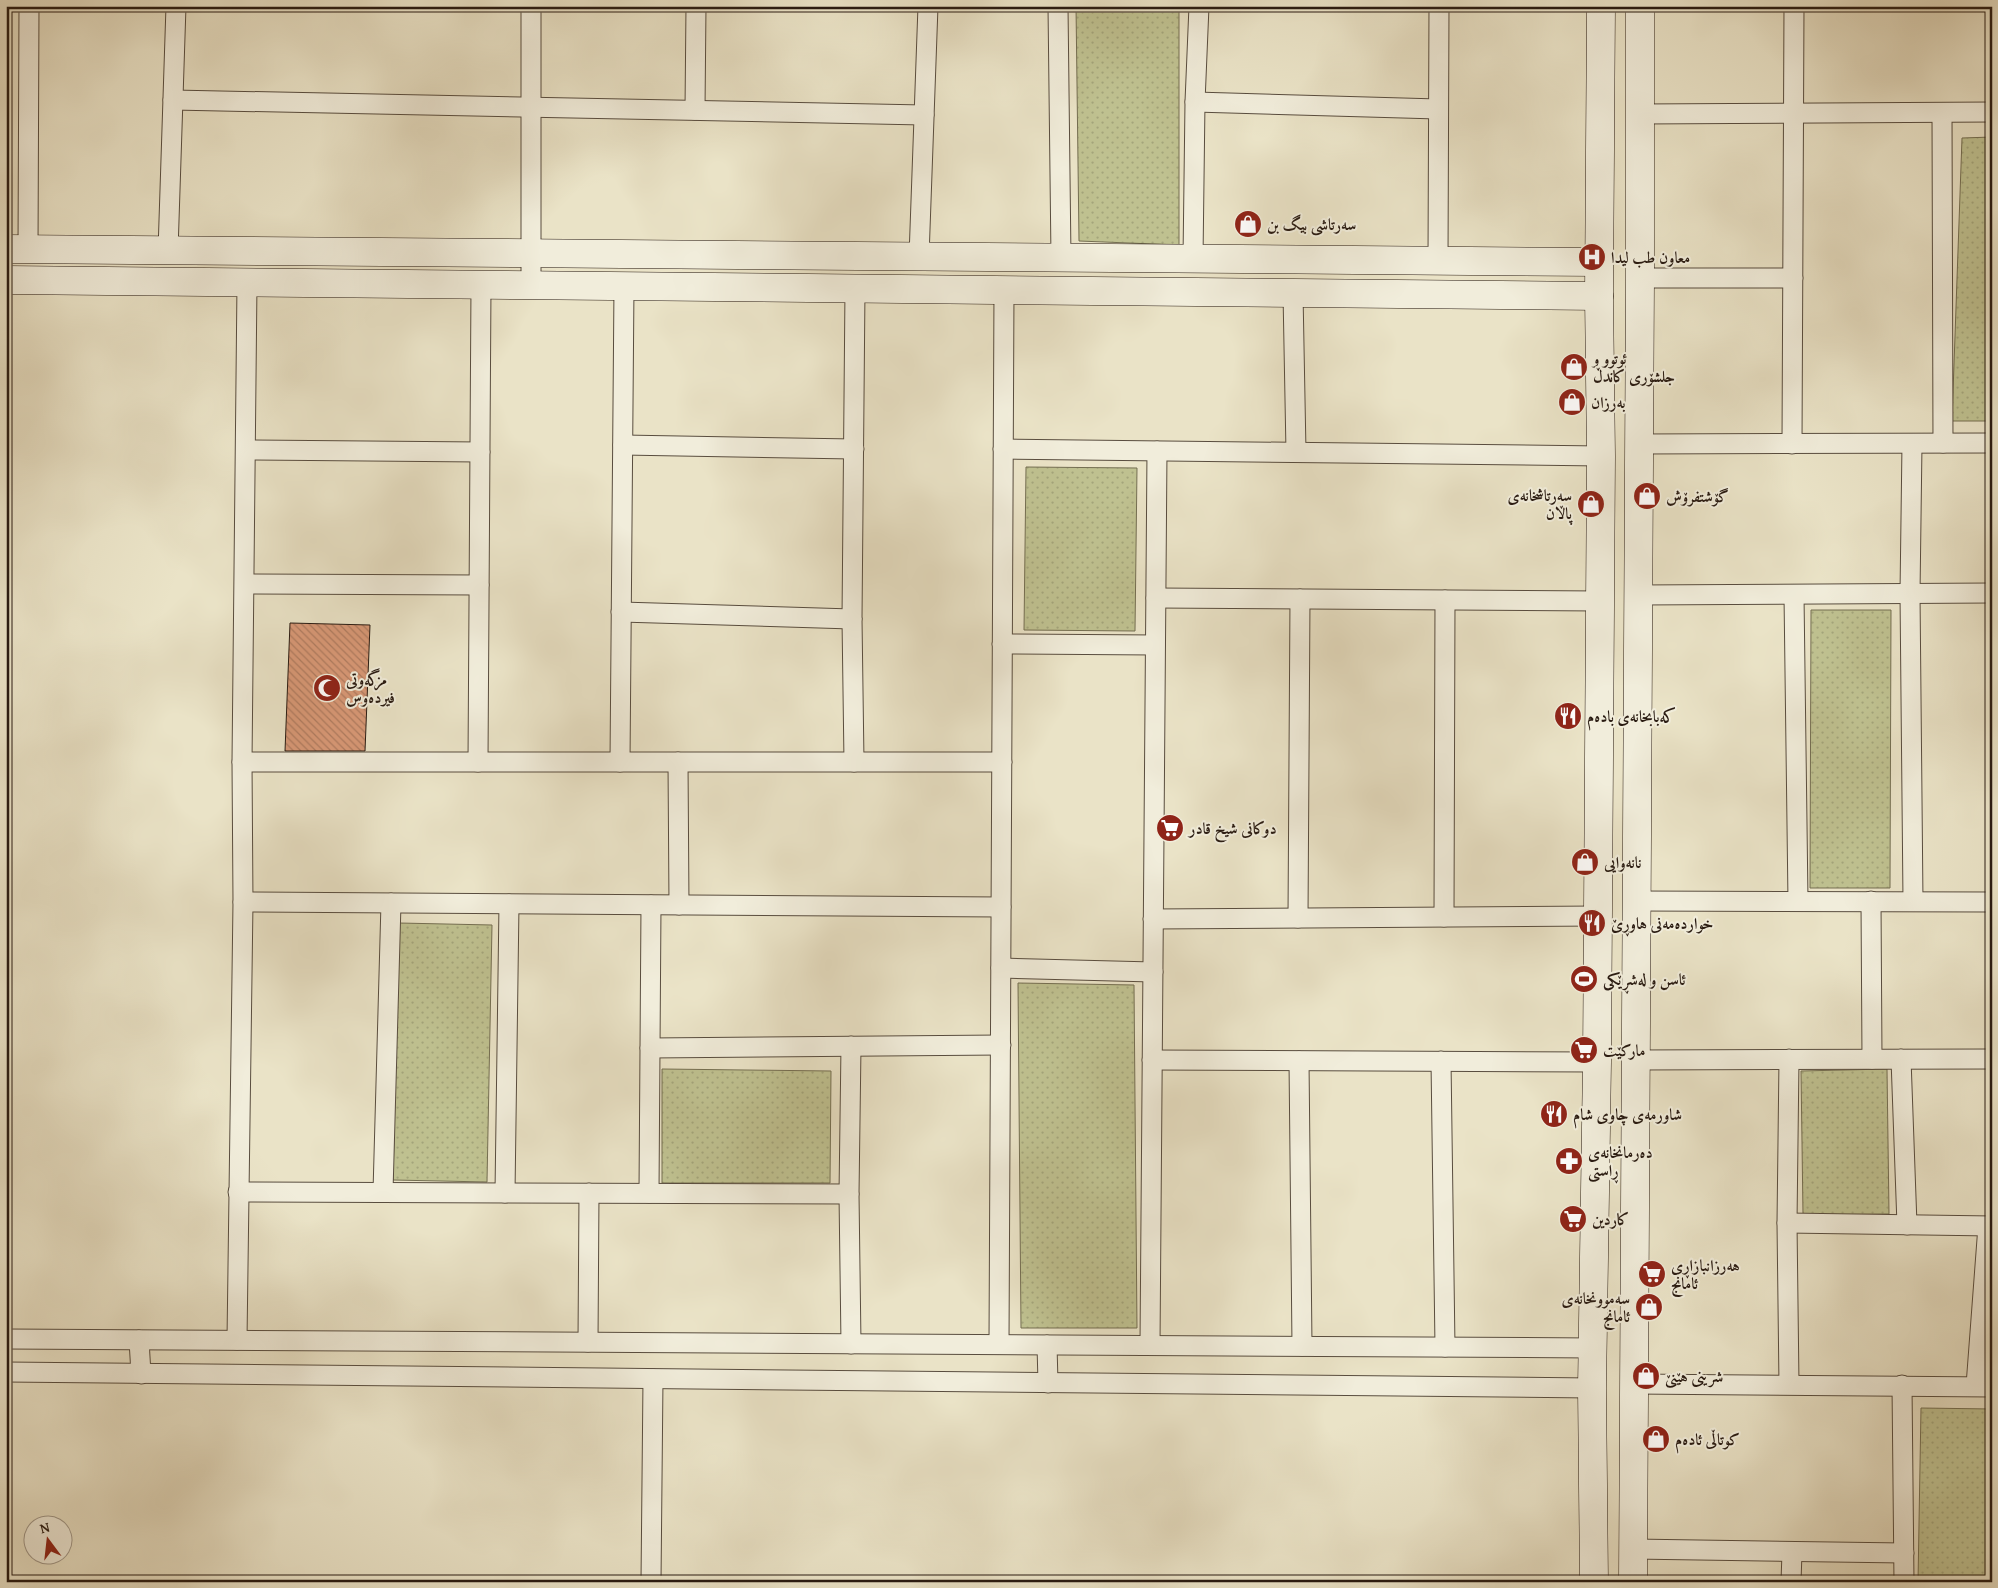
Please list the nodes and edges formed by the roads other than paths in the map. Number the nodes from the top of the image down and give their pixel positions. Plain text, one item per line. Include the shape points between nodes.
1 (29, 6) edge
2 (176, 6) edge
3 (531, 6) edge
4 (696, 6) edge
5 (928, 6) edge
6 (1058, 6) edge
7 (1199, 6) edge
8 (1439, 6) edge
9 (1601, 6) edge
10 (1640, 6) edge
11 (1794, 6) edge
12 (173, 100) junction
13 (1195, 102) junction
14 (531, 107) junction
15 (1438, 109) junction
16 (695, 110) junction
17 (1942, 112) junction
18 (1992, 112) edge
19 (1794, 113) junction
20 (924, 114) junction
21 (1640, 114) junction
22 (17, 249) edge
23 (168, 250) junction
24 (531, 254) junction
25 (919, 257) junction
26 (1061, 258) junction
27 (1193, 259) junction
28 (1438, 261) junction
29 (1599, 262) junction
30 (1640, 278) junction
31 (1793, 278) junction
32 (6, 280) edge
33 (248, 283) junction
34 (481, 285) junction
35 (531, 286) junction
36 (624, 286) junction
37 (855, 289) junction
38 (1004, 290) junction
39 (1293, 293) junction
40 (1599, 296) junction
41 (1992, 442) edge
42 (1943, 443) junction
43 (1639, 444) junction
44 (1792, 444) junction
45 (1912, 444) junction
46 (623, 445) junction
47 (854, 448) junction
48 (1003, 449) junction
49 (246, 450) junction
50 (1157, 451) junction
51 (480, 452) junction
52 (1296, 452) junction
53 (1601, 456) junction
54 (245, 584) junction
55 (479, 585) junction
56 (1992, 593) edge
57 (1794, 594) junction
58 (1910, 594) junction
59 (1638, 595) junction
60 (1156, 598) junction
61 (1300, 599) junction
62 (1445, 600) junction
63 (1600, 601) junction
64 (621, 612) junction
65 (852, 618) junction
66 (1002, 644) junction
67 (1155, 645) junction
68 (1599, 689) junction
69 (1638, 689) junction
70 (242, 762) junction
71 (478, 762) junction
72 (620, 762) junction
73 (678, 762) junction
74 (854, 762) junction
75 (1002, 762) junction
76 (1637, 900) junction
77 (1798, 901) junction
78 (1870, 901) junction
79 (1913, 901) junction
80 (243, 902) junction
81 (1992, 902) edge
82 (391, 903) junction
83 (509, 904) junction
84 (651, 905) junction
85 (680, 905) junction
86 (1001, 907) junction
87 (1598, 916) junction
88 (1444, 917) junction
89 (1298, 918) junction
90 (1154, 919) junction
91 (1001, 968) junction
92 (1153, 972) junction
93 (1001, 1045) junction
94 (851, 1046) junction
95 (650, 1048) junction
96 (1789, 1059) junction
97 (1872, 1059) junction
98 (1901, 1059) junction
99 (1992, 1059) edge
100 (1152, 1060) junction
101 (1636, 1060) junction
102 (1298, 1061) junction
103 (1441, 1061) junction
104 (1597, 1062) junction
105 (238, 1192) junction
106 (383, 1192) junction
107 (505, 1193) junction
108 (590, 1193) junction
109 (649, 1193) junction
110 (849, 1194) junction
111 (1787, 1224) junction
112 (1907, 1225) junction
113 (1990, 1226) edge
114 (6, 1339) edge
115 (140, 1340) junction
116 (237, 1340) junction
117 (588, 1342) junction
118 (851, 1344) junction
119 (999, 1344) junction
120 (1047, 1344) junction
121 (1150, 1345) junction
122 (1302, 1346) junction
123 (1446, 1347) junction
124 (1594, 1348) junction
125 (6, 1372) edge
126 (141, 1374) junction
127 (653, 1379) junction
128 (1048, 1383) junction
129 (1634, 1384) junction
130 (1789, 1384) junction
131 (1902, 1385) junction
132 (1984, 1386) edge
133 (1592, 1388) junction
134 (1633, 1549) junction
135 (1792, 1552) junction
136 (1904, 1553) junction
137 (651, 1582) edge
138 (1594, 1582) edge
139 (1633, 1582) edge
140 (1791, 1582) edge
141 (1904, 1582) edge

1 - 22 street
2 - 12 street
3 - 14 street
4 - 16 street
5 - 20 street
6 - 26 street
7 - 13 street
8 - 15 street
9 - 29 street
10 - 21 street
11 - 19 street
12 - 14 street
12 - 23 street
13 - 15 street
13 - 27 street
14 - 16 street
14 - 24 street
15 - 28 street
16 - 20 street
17 - 18 street
17 - 19 street
17 - 42 street
19 - 21 street
19 - 31 street
20 - 25 street
21 - 30 street
22 - 23 street
23 - 24 street
24 - 25 street
24 - 35 street
25 - 26 street
26 - 27 street
27 - 28 street
28 - 29 street
29 - 40 street
30 - 31 street
30 - 43 street
31 - 44 street
32 - 33 street
33 - 34 street
33 - 49 street
34 - 35 street
34 - 51 street
35 - 36 street
36 - 37 street
36 - 46 street
37 - 38 street
37 - 47 street
38 - 39 street
38 - 48 street
39 - 40 street
39 - 52 street
40 - 53 street
41 - 42 street
42 - 45 street
43 - 44 street
43 - 59 street
44 - 45 street
45 - 58 street
46 - 47 street
46 - 64 street
47 - 65 street
48 - 50 street
48 - 66 street
49 - 51 street
49 - 54 street
50 - 52 street
50 - 60 street
51 - 55 street
52 - 53 street
53 - 63 street
54 - 55 street
54 - 70 street
55 - 71 street
56 - 58 street
57 - 58 street
57 - 59 street
57 - 77 street
58 - 79 street
59 - 69 street
60 - 61 street
60 - 67 street
61 - 62 street
61 - 89 street
62 - 63 street
62 - 88 street
63 - 68 street
64 - 65 street
64 - 72 street
65 - 74 street
66 - 67 street
66 - 75 street
67 - 90 street
68 - 69 street
68 - 87 street
69 - 76 street
70 - 71 street
70 - 80 street
71 - 72 street
72 - 73 street
73 - 74 street
73 - 85 street
74 - 75 street
75 - 86 street
76 - 77 street
76 - 101 street
77 - 78 street
78 - 79 street
78 - 97 street
79 - 81 street
80 - 82 street
80 - 105 street
82 - 83 street
82 - 106 street
83 - 84 street
83 - 107 street
84 - 85 street
84 - 95 street
85 - 86 street
86 - 91 street
87 - 88 street
87 - 104 street
88 - 89 street
89 - 90 street
90 - 92 street
91 - 92 street
91 - 93 street
92 - 100 street
93 - 94 street
93 - 119 street
94 - 95 street
94 - 110 street
95 - 109 street
96 - 97 street
96 - 101 street
96 - 111 street
97 - 98 street
98 - 99 street
98 - 112 street
100 - 102 street
100 - 121 street
101 - 129 street
102 - 103 street
102 - 122 street
103 - 104 street
103 - 123 street
104 - 124 street
105 - 106 street
105 - 116 street
106 - 107 street
107 - 108 street
108 - 109 street
108 - 117 street
109 - 110 street
110 - 118 street
111 - 112 street
111 - 130 street
112 - 113 street
113 - 132 street
114 - 115 street
115 - 116 street
115 - 126 street
116 - 117 street
117 - 118 street
118 - 119 street
119 - 120 street
120 - 121 street
120 - 128 street
121 - 122 street
122 - 123 street
123 - 124 street
124 - 133 street
125 - 126 street
126 - 127 street
127 - 128 street
127 - 137 street
128 - 133 street
129 - 130 street
129 - 134 street
130 - 131 street
131 - 132 street
131 - 136 street
133 - 138 street
134 - 135 street
134 - 139 street
135 - 136 street
135 - 140 street
136 - 141 street

